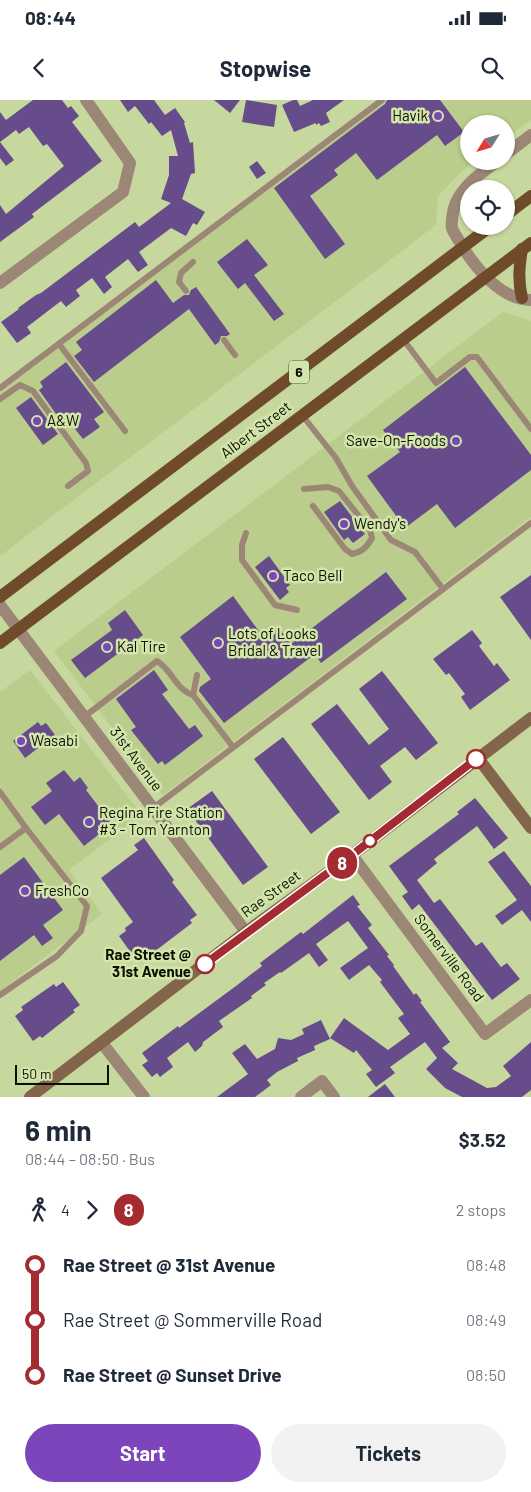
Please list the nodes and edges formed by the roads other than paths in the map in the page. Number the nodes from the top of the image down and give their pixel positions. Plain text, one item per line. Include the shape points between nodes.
1 (86, 100) edge
2 (382, 100) edge
3 (531, 135) edge
4 (515, 147) edge
5 (486, 170) edge
6 (531, 196) edge
7 (515, 208) edge
8 (480, 235) edge
9 (527, 246) edge
10 (463, 248) junction
11 (193, 262) dead end
12 (486, 277) junction
13 (0, 284) edge
14 (186, 291) dead end
15 (526, 299) edge
16 (403, 339) junction
17 (224, 340) dead end
18 (59, 344) junction
19 (235, 355) dead end
20 (0, 388) edge
21 (0, 400) edge
22 (302, 415) junction
23 (531, 429) edge
24 (125, 431) dead end
25 (68, 486) dead end
26 (304, 489) dead end
27 (313, 506) dead end
28 (531, 523) edge
29 (246, 533) dead end
30 (443, 589) junction
31 (0, 597) edge
32 (0, 605) edge
33 (297, 610) dead end
34 (18, 629) junction
35 (0, 643) edge
36 (197, 675) dead end
37 (193, 694) junction
38 (84, 717) junction
39 (531, 718) edge
40 (233, 748) junction
41 (478, 758) junction
42 (0, 792) edge
43 (153, 808) junction
44 (26, 828) junction
45 (531, 828) edge
46 (0, 848) edge
47 (352, 855) junction
48 (246, 932) junction
49 (0, 995) edge
50 (531, 1000) edge
51 (102, 1043) junction
52 (30, 1097) edge
53 (144, 1097) edge
54 (301, 1097) edge
55 (334, 1097) edge

1 - 13 street via 130,163 123,192
2 - 18 lane
3 - 4 street
5 - 10 street via 464,188 454,206 452,228
6 - 7 main road
8 - 10 main road, Albert Street / 6
9 - 12 main road, Albert Street / 6
9 - 15 main road via 518,281
10 - 12 street
10 - 31 main road, Albert Street / 6
11 - 14 lane via 181,272 179,282
12 - 15 street via 507,294
12 - 16 main road, Albert Street / 6
16 - 22 main road, Albert Street / 6
16 - 23 lane via 436,383 470,357 477,357
17 - 19 lane
18 - 20 lane
18 - 24 lane
21 - 25 lane via 20,385 33,391 86,462 88,471
22 - 30 lane via 336,458 391,540 415,552
22 - 34 main road, Albert Street / 6
26 - 27 lane via 328,487 340,491 370,530 372,538 367,547 352,554 345,549
28 - 30 lane
29 - 33 lane via 242,560 275,605
30 - 40 lane
32 - 34 street, 31st Avenue
34 - 35 main road, Albert Street / 6
34 - 38 street, 31st Avenue
36 - 37 lane
37 - 38 lane via 184,692 166,667 157,661
37 - 40 lane
38 - 43 street, 31st Avenue
39 - 41 street, Rae Street
40 - 43 lane
41 - 45 street
41 - 47 street, Rae Street
42 - 44 lane
43 - 48 street, 31st Avenue
44 - 46 lane
44 - 49 lane via 86,906 81,931 57,956
47 - 48 street, Rae Street
47 - 50 street, Somerville Road via 485,1034
48 - 51 street, Rae Street
51 - 52 street, Rae Street
51 - 53 street
54 - 55 street via 322,1082

